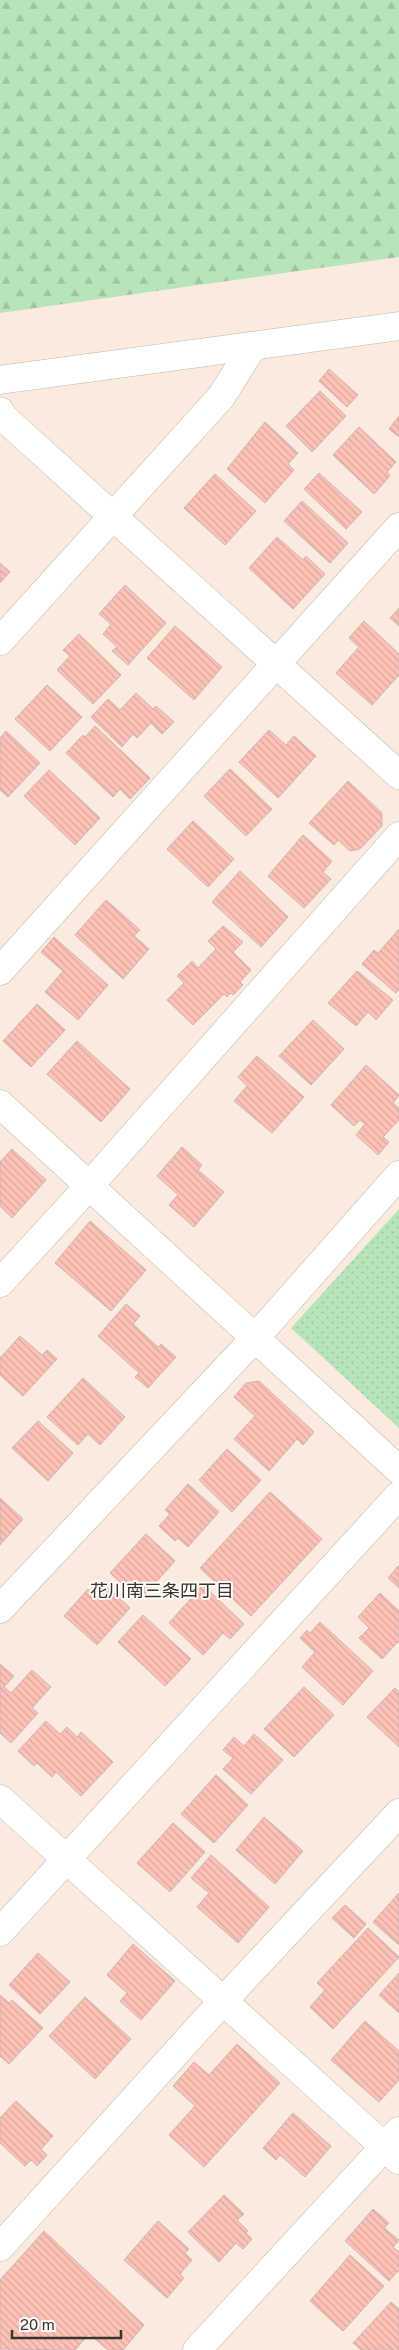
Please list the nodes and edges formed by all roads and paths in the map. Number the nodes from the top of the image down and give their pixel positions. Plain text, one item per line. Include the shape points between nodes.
1 (399, 326) edge
2 (253, 346) junction
3 (0, 380) edge
4 (0, 411) edge
5 (112, 516) junction
6 (399, 527) edge
7 (0, 641) edge
8 (277, 664) junction
9 (399, 775) edge
10 (399, 836) edge
11 (0, 971) edge
12 (0, 1104) edge
13 (399, 1175) edge
14 (90, 1186) junction
15 (0, 1283) edge
16 (256, 1338) junction
17 (399, 1470) edge
18 (399, 1495) edge
19 (0, 1609) edge
20 (0, 1798) edge
21 (399, 1813) edge
22 (66, 1859) junction
23 (0, 1932) edge
24 (223, 2001) junction
25 (394, 2146) edge
26 (0, 2247) edge
27 (197, 2350) edge

1 - 2 street
2 - 3 street
2 - 5 street via 221,397
4 - 5 street
5 - 7 street
5 - 8 street
6 - 8 street
8 - 9 street
8 - 11 street
10 - 14 street
12 - 14 street
13 - 16 street
14 - 15 street
14 - 16 street
16 - 17 street
16 - 19 street
18 - 22 street
20 - 22 street
21 - 24 street
22 - 23 street
22 - 24 street
24 - 25 street
24 - 26 street
25 - 27 street

